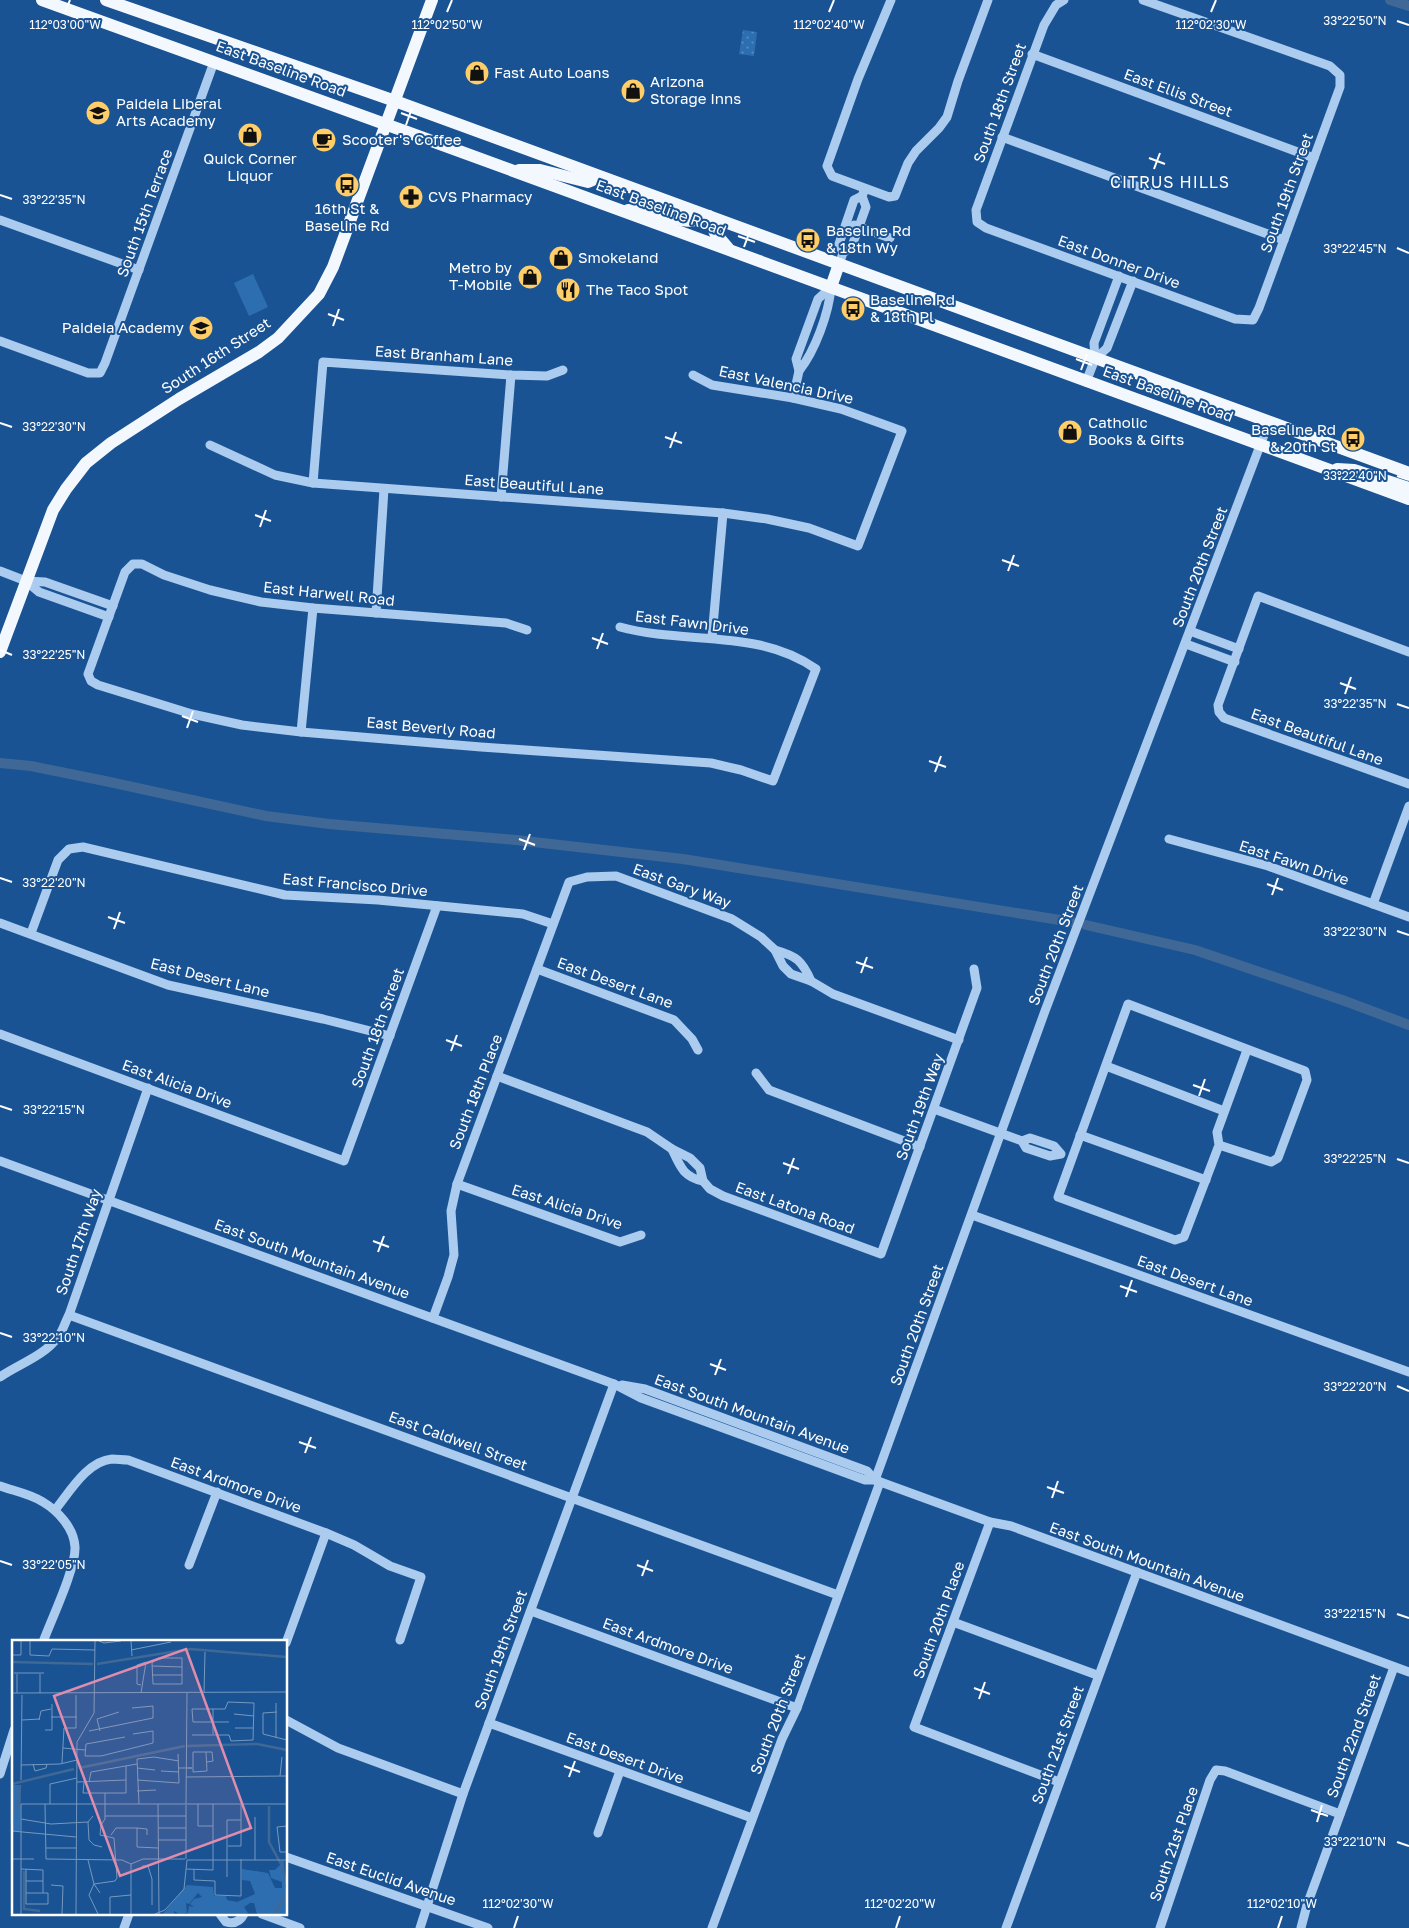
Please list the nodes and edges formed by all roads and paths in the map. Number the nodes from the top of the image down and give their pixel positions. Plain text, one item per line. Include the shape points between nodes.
1 (42, 0) edge
2 (106, 0) edge
3 (432, 0) edge
4 (891, 0) edge
5 (988, 0) edge
6 (1064, 0) edge
7 (1142, 0) edge
8 (222, 41) junction
9 (1032, 54) junction
10 (214, 62) junction
11 (395, 101) junction
12 (386, 124) junction
13 (1002, 137) junction
14 (1314, 158) junction
15 (512, 170) junction
16 (597, 176) junction
17 (864, 193) junction
18 (620, 211) junction
19 (710, 216) junction
20 (0, 220) edge
21 (847, 222) junction
22 (976, 222) joint
23 (859, 227) junction
24 (890, 238) dead end
25 (1284, 240) junction
26 (731, 251) junction
27 (841, 258) junction
28 (139, 270) junction
29 (1119, 276) junction
30 (1133, 281) junction
31 (830, 287) junction
32 (1105, 313) junction
33 (1119, 318) junction
34 (1253, 320) joint
35 (806, 333) junction
36 (817, 338) junction
37 (0, 342) edge
38 (1095, 359) junction
39 (563, 370) dead end
40 (799, 372) junction
41 (511, 374) junction
42 (693, 374) dead end
43 (1086, 382) junction
44 (793, 398) junction
45 (1269, 422) junction
46 (210, 445) dead end
47 (1261, 445) junction
48 (1322, 468) junction
49 (1409, 473) edge
50 (313, 483) junction
51 (1409, 488) edge
52 (384, 489) junction
53 (501, 497) junction
54 (1409, 499) edge
55 (723, 513) junction
56 (858, 546) joint
57 (0, 571) edge
58 (26, 581) junction
59 (113, 606) junction
60 (313, 608) junction
61 (376, 613) junction
62 (109, 617) junction
63 (620, 627) dead end
64 (527, 630) dead end
65 (1190, 631) junction
66 (712, 637) junction
67 (1186, 644) junction
68 (1239, 649) junction
69 (0, 652) edge
70 (1409, 652) edge
71 (1235, 662) junction
72 (301, 732) junction
73 (773, 781) joint
74 (1409, 784) edge
75 (1409, 806) edge
76 (1170, 839) dead end
77 (569, 882) joint
78 (1373, 904) junction
79 (437, 906) junction
80 (1409, 917) edge
81 (0, 923) edge
82 (553, 924) junction
83 (31, 933) junction
84 (775, 950) junction
85 (537, 969) junction
86 (974, 969) dead end
87 (811, 981) junction
88 (0, 1034) edge
89 (390, 1036) junction
90 (959, 1040) junction
91 (698, 1050) dead end
92 (1247, 1050) junction
93 (1106, 1066) junction
94 (756, 1073) dead end
95 (497, 1076) junction
96 (148, 1088) junction
97 (934, 1109) junction
98 (1224, 1111) junction
99 (1001, 1134) junction
100 (1080, 1135) junction
101 (1218, 1145) junction
102 (920, 1147) junction
103 (672, 1150) junction
104 (1072, 1158) junction
105 (344, 1160) joint
106 (0, 1161) edge
107 (1206, 1180) junction
108 (703, 1181) junction
109 (457, 1184) junction
110 (108, 1200) junction
111 (972, 1216) junction
112 (641, 1236) dead end
113 (881, 1254) joint
114 (69, 1315) junction
115 (433, 1318) junction
116 (1409, 1372) edge
117 (0, 1377) edge
118 (614, 1384) junction
119 (877, 1481) junction
120 (0, 1486) edge
121 (217, 1492) junction
122 (572, 1497) junction
123 (55, 1510) junction
124 (990, 1522) junction
125 (326, 1533) junction
126 (189, 1565) dead end
127 (1137, 1572) junction
128 (838, 1595) junction
129 (531, 1611) junction
130 (953, 1622) junction
131 (44, 1640) edge
132 (287, 1640) edge
133 (400, 1640) dead end
134 (1394, 1667) junction
135 (1409, 1672) edge
136 (1097, 1675) junction
137 (797, 1708) junction
138 (288, 1721) edge
139 (489, 1723) junction
140 (12, 1737) edge
141 (6, 1757) edge
142 (620, 1770) junction
143 (0, 1774) edge
144 (1059, 1782) junction
145 (463, 1794) junction
146 (1340, 1814) junction
147 (752, 1818) junction
148 (598, 1833) dead end
149 (288, 1857) edge
150 (428, 1906) junction
151 (128, 1916) edge
152 (222, 1916) edge
153 (243, 1916) edge
154 (267, 1916) edge
155 (124, 1928) edge
156 (300, 1928) edge
157 (420, 1928) edge
158 (488, 1928) edge
159 (712, 1928) edge
160 (1006, 1928) edge
161 (1160, 1928) edge
162 (1301, 1928) edge

1 - 10 main road, East Baseline Road
2 - 8 main road, East Baseline Road
3 - 11 main road, South 16th Street
4 - 17 street via 827,166 832,176
5 - 17 street via 947,117 908,163 895,196 889,198
6 - 9 street, South 18th Street via 1056,5 1044,25
7 - 14 street, South 19th Street via 1330,66 1340,74 1340,87
8 - 10 main road
8 - 11 main road, East Baseline Road
9 - 13 street, South 18th Street
9 - 14 street, East Ellis Street
10 - 12 main road, East Baseline Road
10 - 28 street, South 15th Terrace
11 - 12 main road, South 16th Street
11 - 16 main road, East Baseline Road
12 - 15 main road, East Baseline Road
12 - 58 main road, South 16th Street via 333,267 319,294 278,338 112,443 86,463 53,510
13 - 22 street, South 18th Street via 976,210
13 - 25 street
14 - 25 street, South 19th Street
15 - 16 main road via 540,170 588,182
15 - 18 main road, East Baseline Road
16 - 19 main road, East Baseline Road
17 - 21 street via 854,200
17 - 23 street via 866,207
18 - 19 main road via 645,210 689,222
18 - 26 main road, East Baseline Road
19 - 26 main road via 715,233
19 - 27 main road, East Baseline Road
20 - 28 street
21 - 23 street
21 - 27 street via 839,244
22 - 29 street, East Donner Drive
23 - 24 street
23 - 27 street via 852,246
25 - 34 street, South 19th Street
26 - 31 main road, East Baseline Road
27 - 31 main road
27 - 38 main road, East Baseline Road
28 - 37 street, South 15th Terrace via 100,373 88,373
29 - 30 street, East Donner Drive
29 - 32 street
30 - 33 street
30 - 34 street, East Donner Drive via 1234,319
31 - 35 street via 818,299
31 - 36 street via 830,302
31 - 43 main road, East Baseline Road
32 - 33 street
32 - 38 street via 1094,343
33 - 38 street via 1107,348
35 - 36 street
35 - 40 street via 796,359
36 - 40 street
38 - 43 street
38 - 45 main road, East Baseline Road
39 - 41 street, East Branham Lane via 546,376
40 - 44 street
41 - 50 street, East Branham Lane via 323,362
41 - 53 street
42 - 44 street, East Valencia Drive via 712,385
43 - 47 main road, East Baseline Road
44 - 56 street, East Valencia Drive via 841,409 902,431
45 - 47 street, South 20th Street
45 - 49 main road, East Baseline Road
46 - 50 street, East Beautiful Lane via 275,475
47 - 48 main road, East Baseline Road
47 - 65 street, South 20th Street
48 - 51 main road via 1354,470
48 - 54 main road, East Baseline Road
50 - 52 street, East Beautiful Lane
52 - 53 street, East Beautiful Lane
52 - 61 street
53 - 55 street, East Beautiful Lane
55 - 56 street, East Beautiful Lane via 809,528
55 - 66 street
57 - 58 street
58 - 59 street via 45,582
58 - 62 street via 39,592
58 - 69 main road, South 16th Street
59 - 60 street, East Harwell Road via 125,572 133,564 142,564 210,590 261,602
59 - 62 street
60 - 61 street, East Harwell Road
60 - 72 street
61 - 64 street, East Harwell Road via 506,623
62 - 72 street, East Beverly Road via 88,674 91,681 192,714 242,725
63 - 66 street, East Fawn Drive via 640,632
65 - 67 street, South 20th Street
65 - 68 street
66 - 73 street, East Fawn Drive via 775,649 804,660 816,669
67 - 71 street
67 - 99 street, South 20th Street
68 - 70 street via 1258,596
68 - 71 street
71 - 74 street, East Beautiful Lane via 1218,705 1224,718
72 - 73 street, East Beverly Road via 711,763
75 - 78 street
76 - 78 street, East Fawn Drive via 1268,866
77 - 82 street, South 18th Place
77 - 84 street, East Gary Way via 588,877 616,876 732,919
78 - 80 street, East Fawn Drive
79 - 82 street, East Francisco Drive via 522,914
79 - 83 street, East Francisco Drive via 285,895 83,847 69,849 58,860
79 - 89 street, South 18th Street
81 - 83 street, East Desert Lane
82 - 85 street, South 18th Place
83 - 89 street, East Desert Lane via 168,985
84 - 87 street, East Gary Way via 791,974
84 - 87 street, East Gary Way via 793,956 804,966
85 - 91 street, East Desert Lane via 674,1020
85 - 95 street, South 18th Place
86 - 90 street, South 19th Way via 977,988
87 - 90 street, East Gary Way via 833,994
88 - 96 street, East Alicia Drive
89 - 105 street, South 18th Street
90 - 97 street, South 19th Way
92 - 93 street via 1128,1004
92 - 98 street
92 - 101 street via 1304,1071 1307,1080 1278,1158 1271,1162
93 - 98 street
93 - 100 street
94 - 102 street via 769,1090
95 - 103 street, East Latona Road via 647,1132
95 - 109 street, South 18th Place
96 - 105 street, East Alicia Drive
96 - 110 street, South 17th Way
97 - 99 street
97 - 102 street, South 19th Way
98 - 101 street via 1217,1132
99 - 104 street via 1022,1141 1026,1148 1050,1156 1061,1154
99 - 111 street, South 20th Street
100 - 104 street
100 - 107 street
101 - 107 street
102 - 113 street, South 19th Way
103 - 108 street, East Latona Road via 690,1158 700,1168
103 - 108 street, East Latona Road via 680,1167 691,1179
104 - 107 street via 1058,1197 1175,1240 1184,1236
106 - 110 street, East South Mountain Avenue
108 - 113 street, East Latona Road via 723,1196
109 - 112 street, East Alicia Drive via 620,1242
109 - 115 street, South 18th Place via 450,1211 454,1255
110 - 114 street, South 17th Way
110 - 115 street, East South Mountain Avenue
111 - 116 street, East Desert Lane
111 - 119 street, South 20th Street
114 - 117 street, South 17th Way via 59,1336 47,1349
114 - 122 street, East Caldwell Street
115 - 118 street, East South Mountain Avenue
118 - 119 street, East South Mountain Avenue via 645,1389 867,1470
118 - 122 street, South 19th Street
119 - 124 street, East South Mountain Avenue
119 - 128 street, South 20th Street
120 - 123 street via 41,1501
121 - 123 street, East Ardmore Drive via 128,1460 110,1459 84,1474
121 - 125 street, East Ardmore Drive
121 - 126 street
122 - 128 street, East Caldwell Street
122 - 129 street, South 19th Street
123 - 131 street via 70,1528 75,1547 72,1568
124 - 127 street, East South Mountain Avenue via 1011,1526
124 - 130 street, South 20th Place
125 - 132 street
125 - 133 street, East Ardmore Drive via 390,1566 421,1577
127 - 134 street, East South Mountain Avenue
127 - 136 street, South 21st Street
128 - 137 street, South 20th Street
129 - 137 street, East Ardmore Drive
129 - 139 street, South 19th Street
130 - 136 street
130 - 144 street, South 20th Place via 914,1727
134 - 135 street, East South Mountain Avenue
134 - 146 street, South 22nd Street
136 - 144 street, South 21st Street
137 - 147 street, South 20th Street
138 - 145 street via 338,1748
139 - 142 street, East Desert Drive
139 - 145 street, South 19th Street
140 - 141 street
141 - 143 street
142 - 147 street, East Desert Drive
142 - 148 street
144 - 160 street, South 21st Street
145 - 150 street, South 19th Street
146 - 161 street, South 21st Place via 1216,1770
146 - 162 street, South 22nd Street
147 - 159 street, South 20th Street
149 - 150 street, East Euclid Avenue
150 - 157 street, South 19th Street
150 - 158 street, East Euclid Avenue
151 - 155 street
152 - 153 street via 226,1922 233,1923
154 - 156 street

